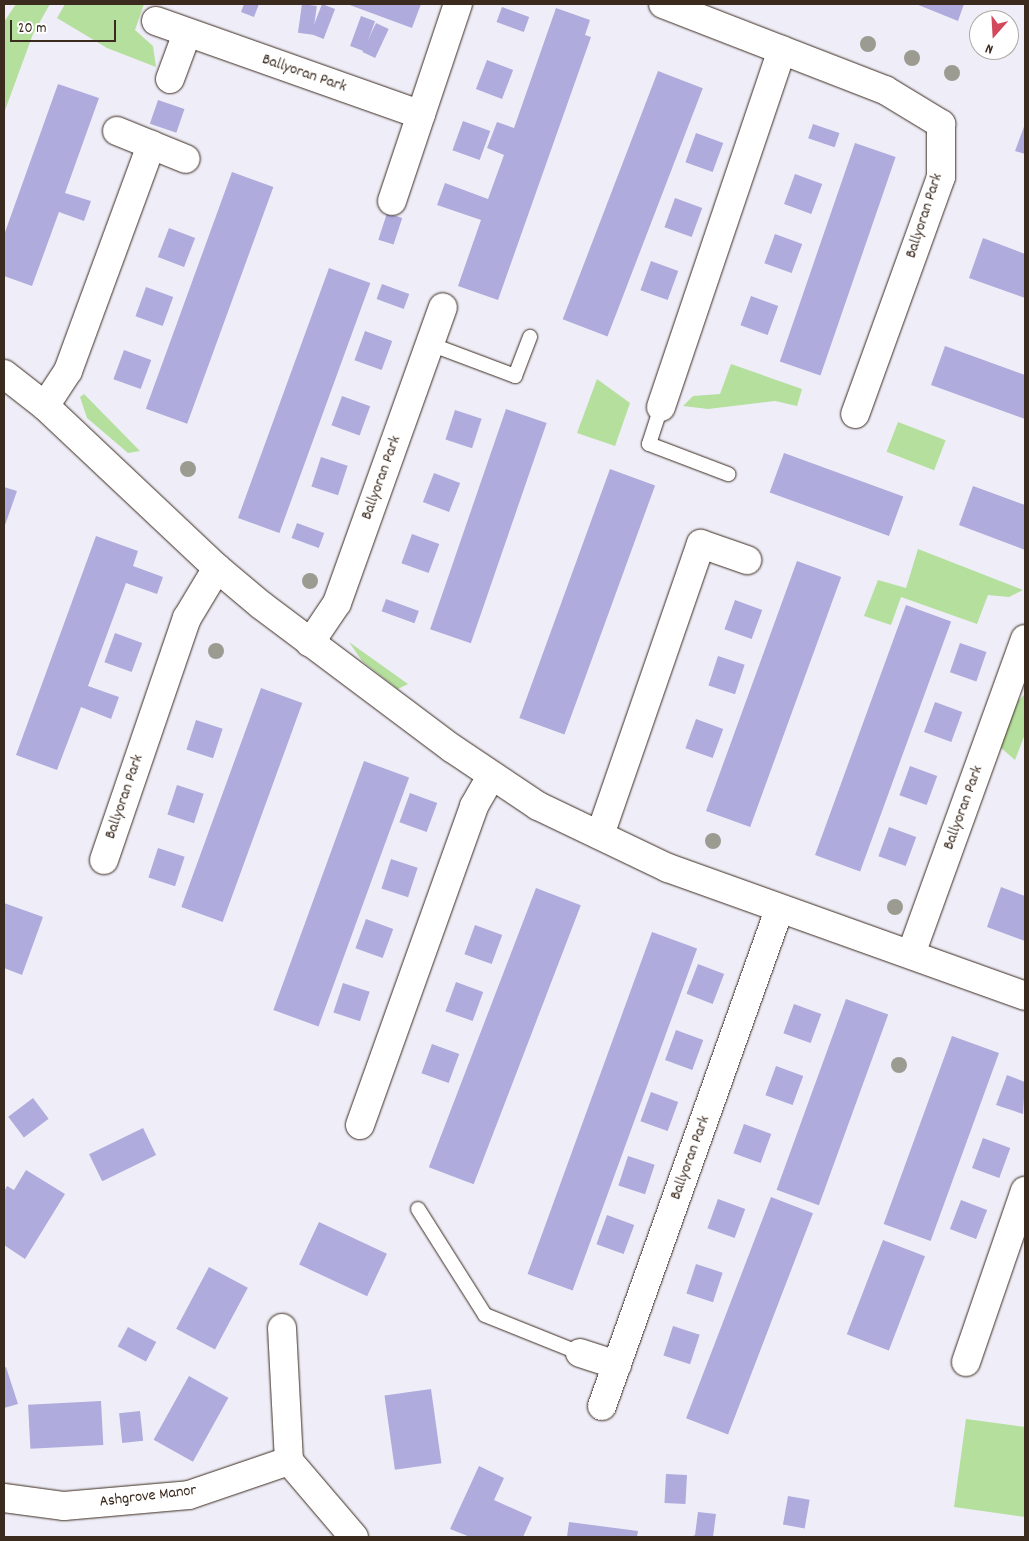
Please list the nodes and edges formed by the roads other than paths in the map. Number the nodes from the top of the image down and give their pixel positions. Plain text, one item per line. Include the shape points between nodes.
1 (458, 4) edge
2 (663, 4) edge
3 (156, 21) dead end
4 (187, 33) junction
5 (782, 50) junction
6 (170, 79) dead end
7 (421, 115) junction
8 (117, 131) dead end
9 (152, 145) junction
10 (186, 159) dead end
11 (392, 201) dead end
12 (443, 307) dead end
13 (530, 337) dead end
14 (430, 344) junction
15 (4, 374) edge
16 (45, 406) junction
17 (661, 407) joint
18 (855, 414) dead end
19 (728, 474) dead end
20 (747, 560) dead end
21 (217, 568) junction
22 (310, 643) junction
23 (1023, 654) edge
24 (491, 777) junction
25 (600, 836) junction
26 (104, 860) dead end
27 (779, 910) junction
28 (910, 954) junction
29 (1025, 996) edge
30 (360, 1126) dead end
31 (1025, 1191) edge
32 (418, 1209) dead end
33 (282, 1328) dead end
34 (580, 1353) joint
35 (966, 1362) dead end
36 (617, 1366) junction
37 (602, 1406) dead end
38 (289, 1461) junction
39 (4, 1498) edge
40 (354, 1537) edge

1 - 7 street
2 - 5 street, Ballyoran Park
3 - 4 street, Ballyoran Park
4 - 6 street
4 - 7 street, Ballyoran Park
5 - 17 street
5 - 18 street, Ballyoran Park via 885,90 941,124 941,177
7 - 11 street
8 - 9 street
9 - 10 street
9 - 16 street via 68,370
12 - 14 street, Ballyoran Park
13 - 14 lane via 515,376
14 - 22 street, Ballyoran Park via 337,603
15 - 16 street
16 - 21 street
17 - 19 lane via 649,444
20 - 25 street via 701,544
21 - 22 street
21 - 26 street, Ballyoran Park via 187,618
22 - 24 street
23 - 28 street, Ballyoran Park
24 - 25 street
24 - 30 street via 474,806
25 - 27 street via 668,868
27 - 28 street
27 - 36 street, Ballyoran Park
28 - 29 street
31 - 35 street
32 - 34 lane via 485,1315
33 - 38 street
34 - 36 street
36 - 37 street, Ballyoran Park
38 - 39 street, Ashgrove Manor via 181,1496 64,1506
38 - 40 street

